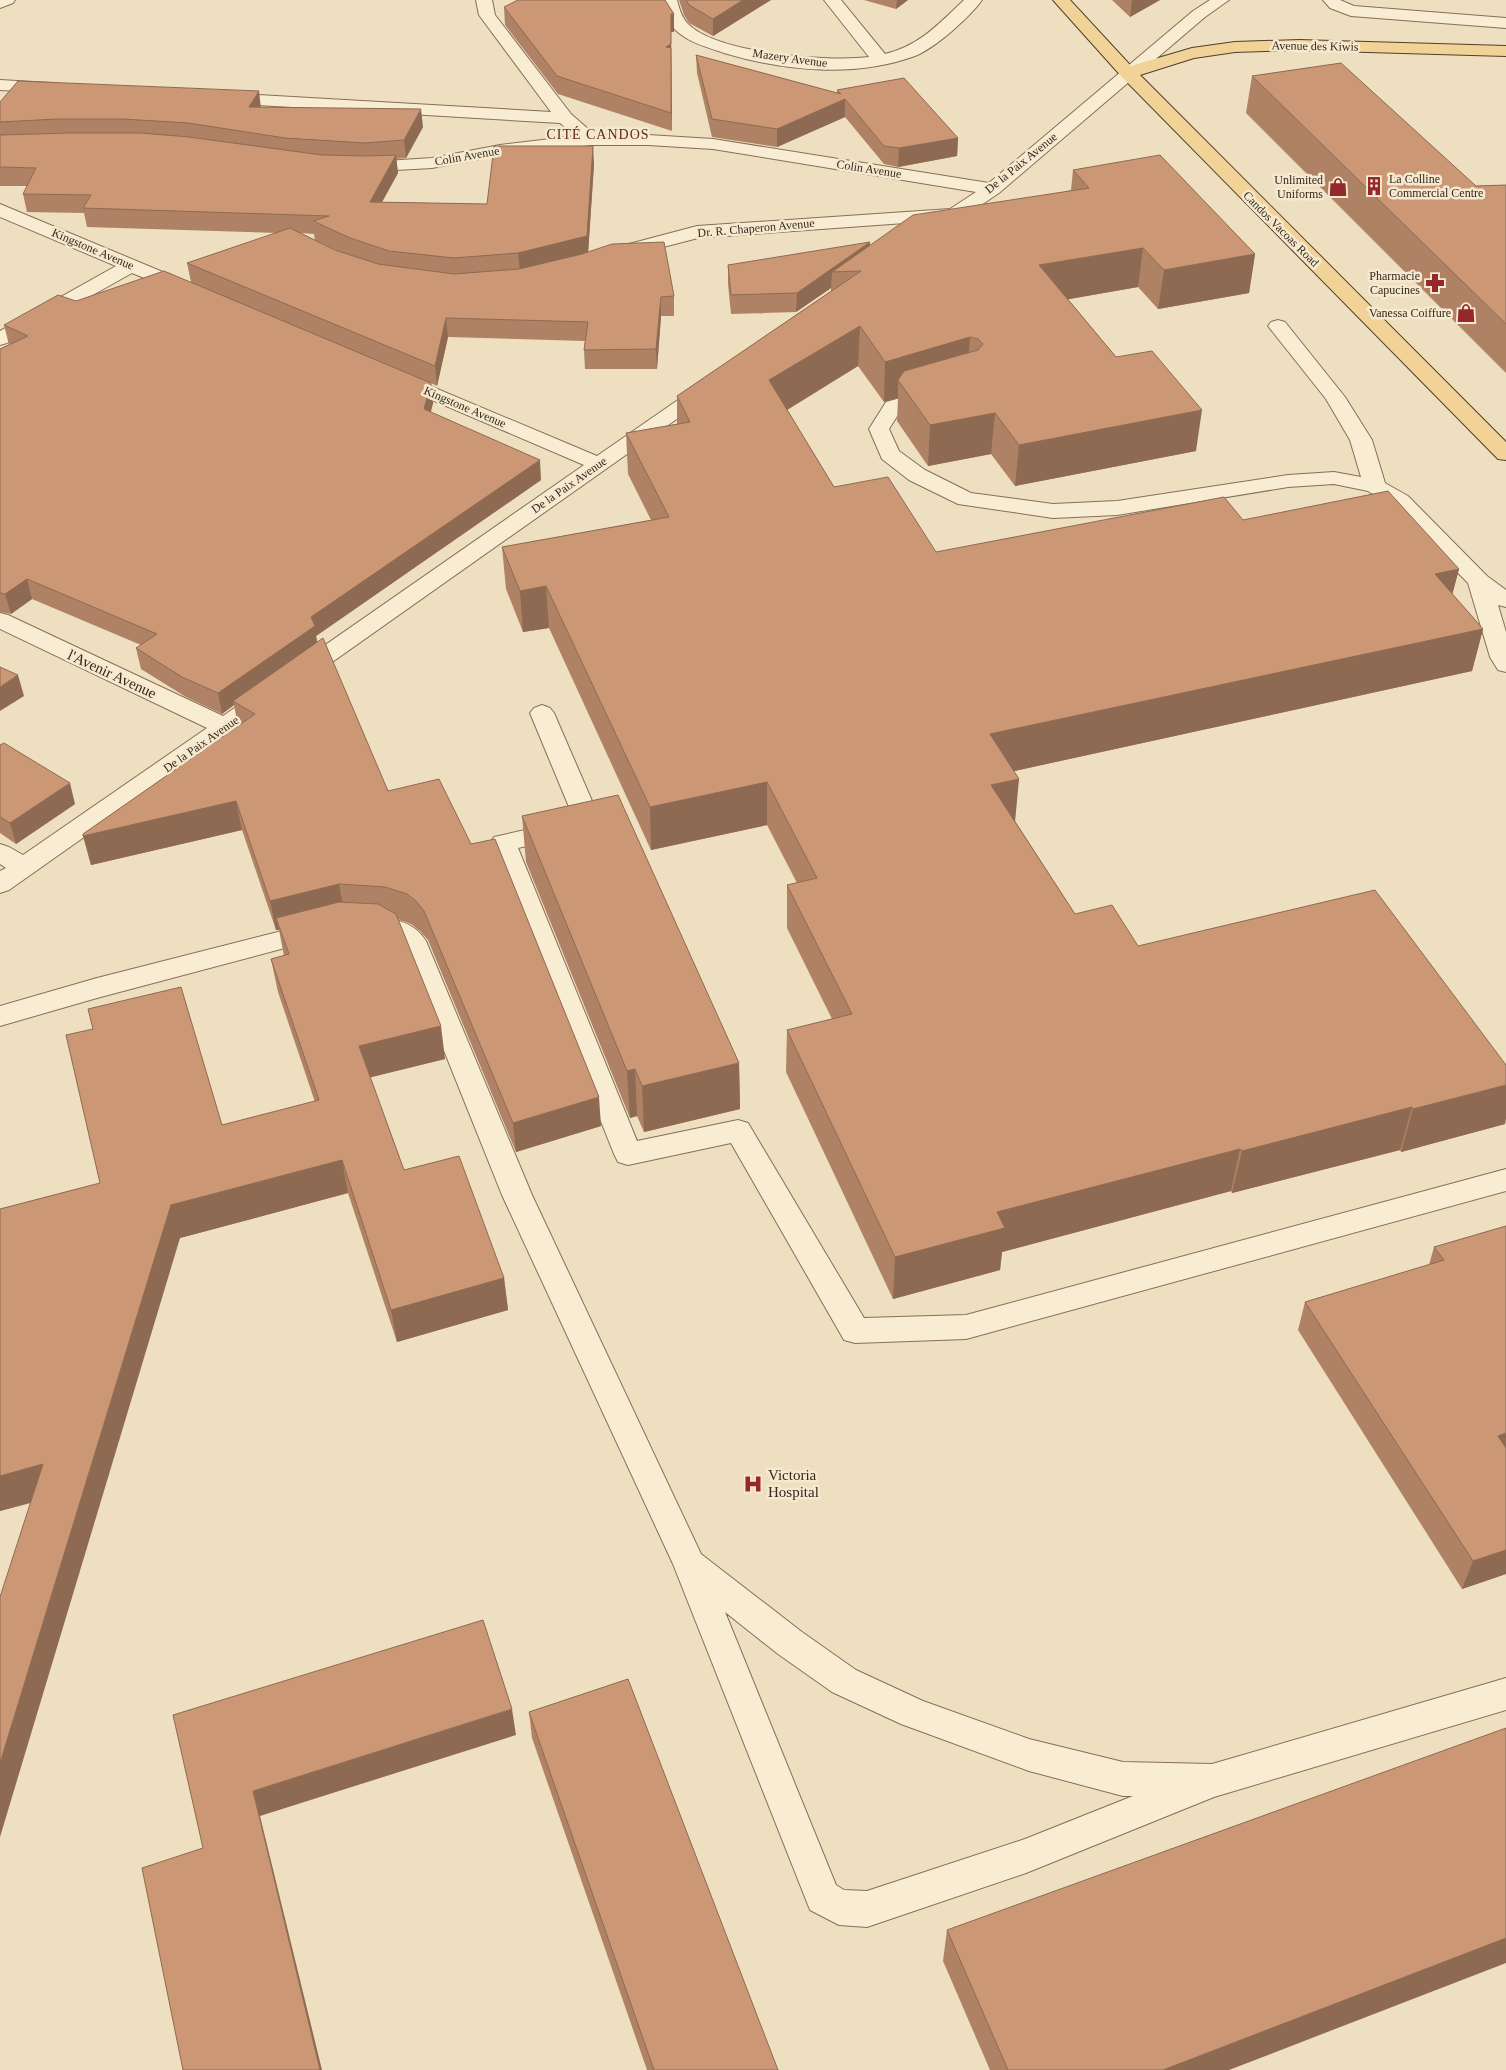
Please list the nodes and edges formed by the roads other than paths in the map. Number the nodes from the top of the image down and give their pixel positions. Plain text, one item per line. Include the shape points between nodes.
1 (7, 0) edge
2 (484, 0) edge
3 (669, 0) edge
4 (832, 0) edge
5 (974, 0) edge
6 (1060, 0) edge
7 (1221, 0) edge
8 (1331, 0) edge
9 (0, 4) edge
10 (1460, 4) dead end
11 (1506, 22) edge
12 (1506, 51) edge
13 (881, 60) junction
14 (1128, 73) junction
15 (0, 85) edge
16 (67, 89) edge
17 (211, 98) edge
18 (565, 118) junction
19 (592, 140) junction
20 (340, 166) edge
21 (992, 189) junction
22 (0, 210) edge
23 (954, 214) junction
24 (914, 242) edge
25 (603, 258) edge
26 (131, 266) junction
27 (205, 297) edge
28 (1278, 326) dead end
29 (0, 339) edge
30 (379, 371) edge
31 (720, 379) edge
32 (950, 391) edge
33 (1506, 454) edge
34 (599, 464) junction
35 (1375, 486) junction
36 (1479, 581) junction
37 (1506, 600) edge
38 (0, 620) edge
39 (1506, 665) edge
40 (542, 713) dead end
41 (224, 727) junction
42 (0, 853) edge
43 (24, 867) junction
44 (0, 884) edge
45 (0, 1016) edge
46 (1506, 1180) edge
47 (688, 1564) junction
48 (1506, 1694) edge
49 (1212, 1781) junction

1 - 9 street
2 - 18 street via 487,15
3 - 13 street, Mazery Avenue via 674,16 684,29 712,43 795,62 837,64
4 - 13 street
5 - 13 street, Mazery Avenue via 926,43 912,51
6 - 14 main road, Candos Vacoas Road
7 - 14 street, De la Paix Avenue via 1199,14
8 - 11 street via 1351,12
10 - 11 street
12 - 14 main road, Avenue des Kiwis via 1299,45 1234,47 1192,53
14 - 21 street, De la Paix Avenue
14 - 33 main road, Candos Vacoas Road
15 - 16 street
17 - 18 street
18 - 19 street
19 - 20 street, Colin Avenue via 500,150 432,162 367,168
19 - 21 street, Colin Avenue via 713,144
21 - 23 street, De la Paix Avenue
22 - 26 street, Kingstone Avenue
23 - 24 street, De la Paix Avenue
23 - 25 street, Dr. R. Chaperon Avenue via 697,232
26 - 27 street, Kingstone Avenue
26 - 29 street
28 - 35 street via 1348,418 1361,440
30 - 34 street, Kingstone Avenue
31 - 34 street, De la Paix Avenue
32 - 35 street via 893,406 880,429 890,454 917,475 966,499 1053,511 1117,508 1288,481 1334,478
34 - 41 street, De la Paix Avenue
35 - 36 street via 1400,501
36 - 37 street
36 - 39 street
38 - 41 street, l'Avenir Avenue
40 - 46 street via 589,824 504,843 628,1154 738,1131 855,1331 966,1327
41 - 43 street, De la Paix Avenue
42 - 43 street
43 - 44 street, De la Paix Avenue
45 - 47 street via 344,924 390,926 413,941 517,1195
47 - 49 street via 844,1681 913,1713 1029,1755 1123,1779
47 - 49 street via 823,1896 839,1907 867,1909 1026,1856
48 - 49 street

